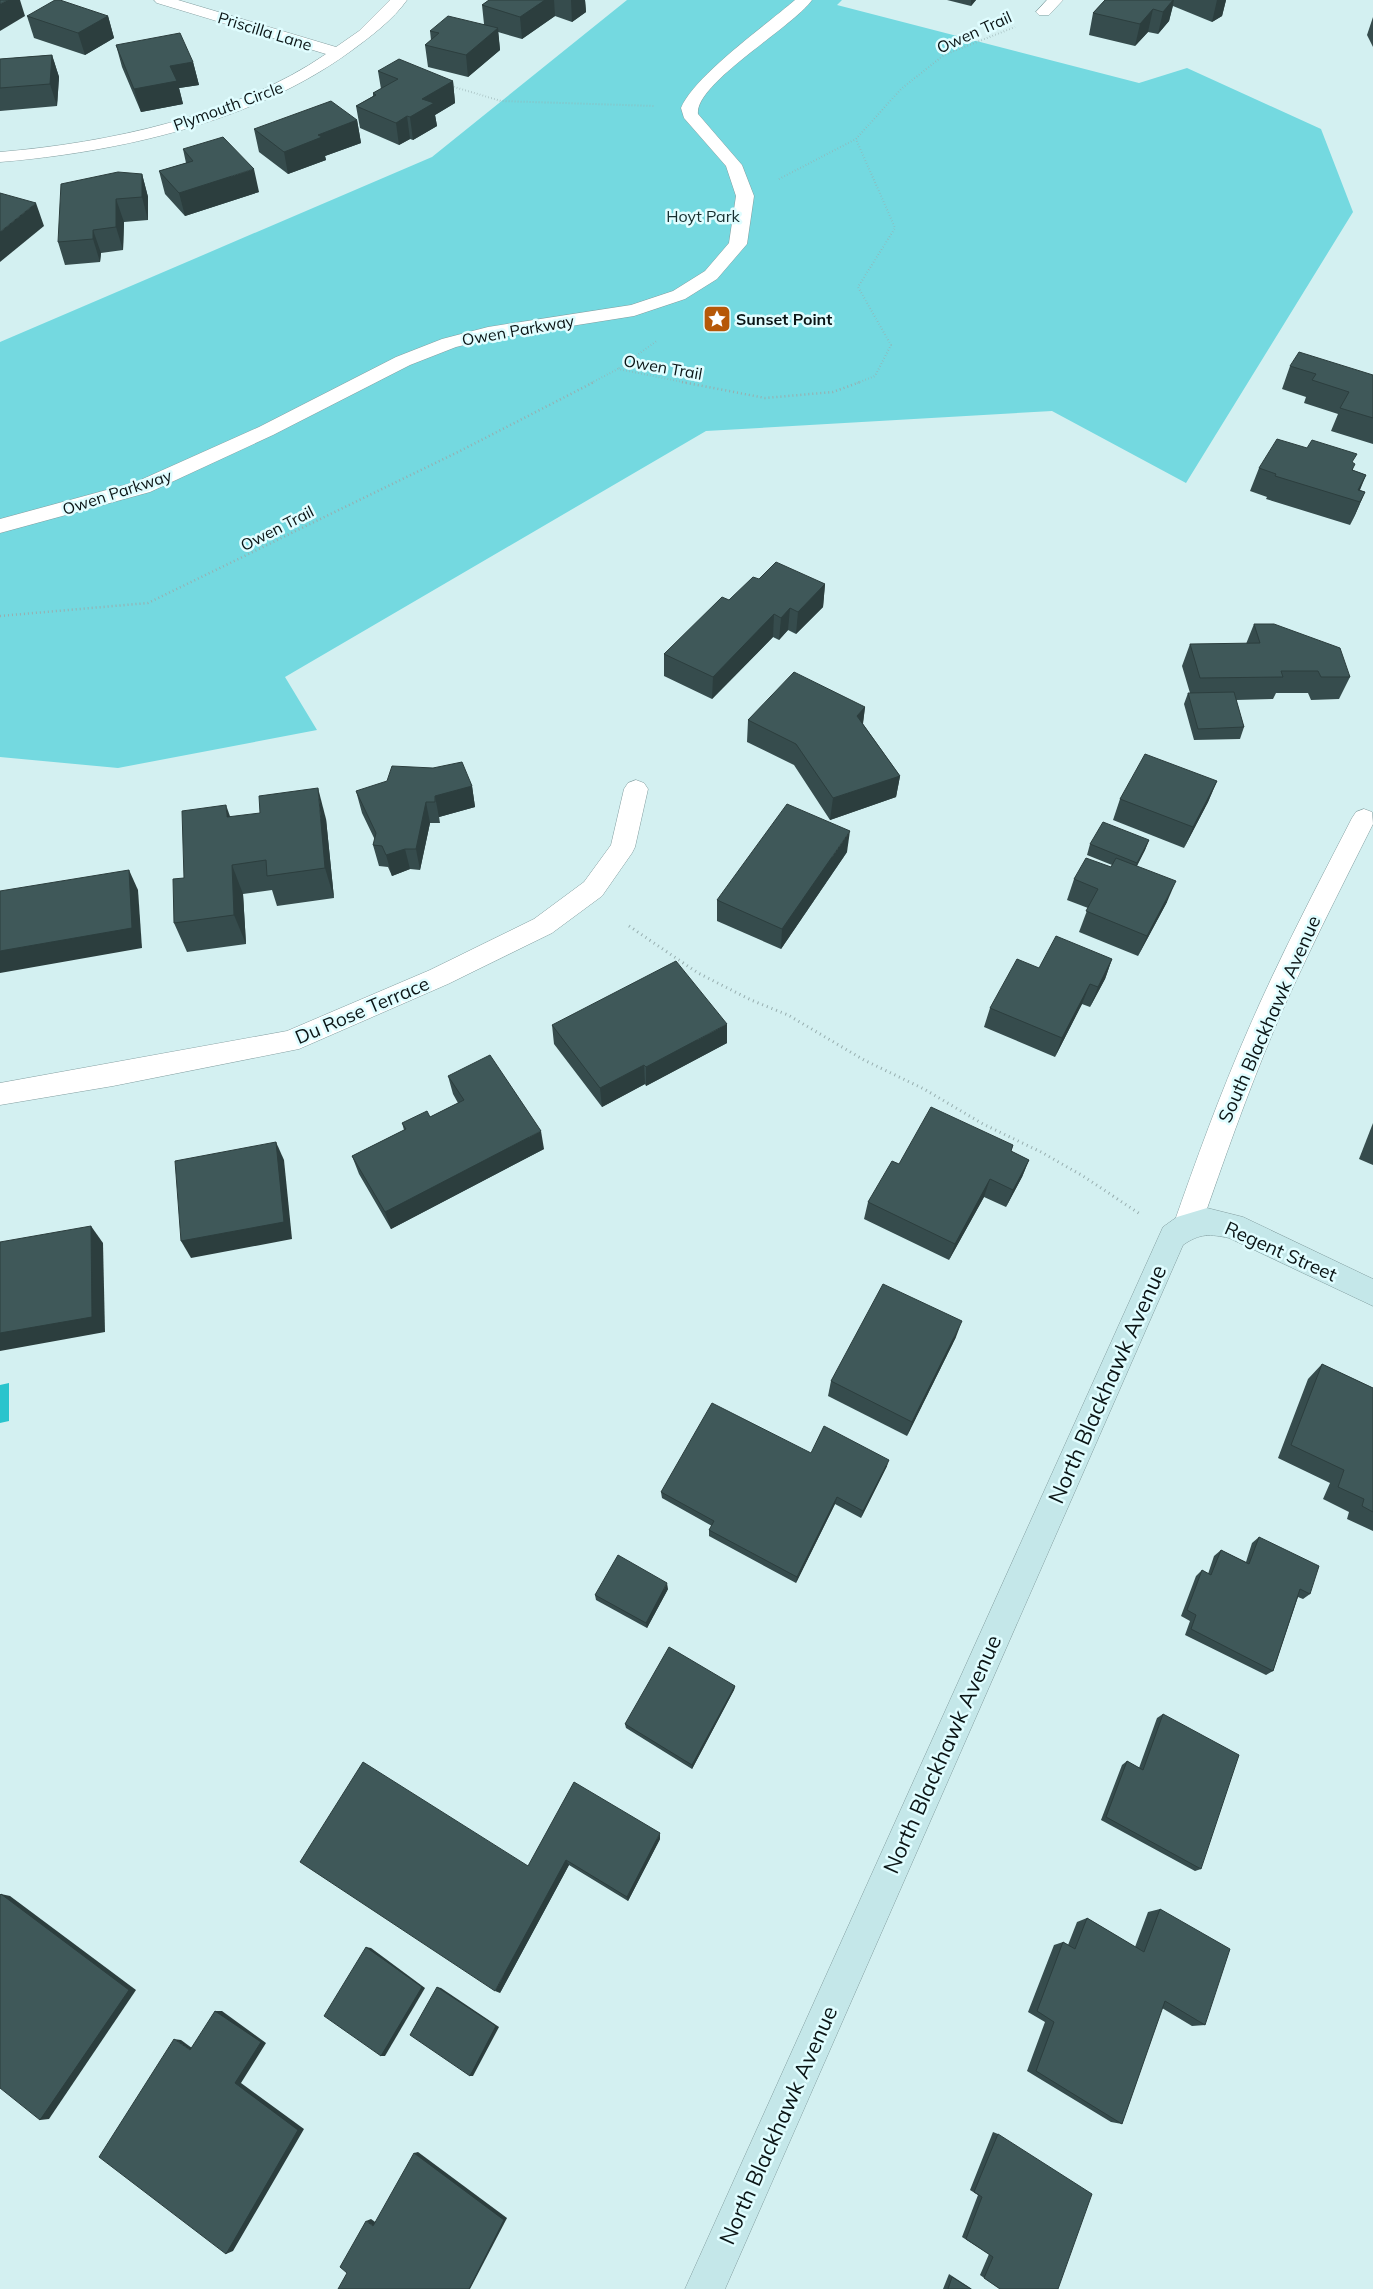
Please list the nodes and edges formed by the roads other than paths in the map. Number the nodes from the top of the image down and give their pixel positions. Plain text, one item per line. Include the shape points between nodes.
1 (162, 0) edge
2 (399, 0) edge
3 (804, 0) edge
4 (1055, 0) edge
5 (1044, 12) road end
6 (340, 53) junction
7 (0, 157) edge
8 (0, 526) edge
9 (636, 790) dead end
10 (1364, 818) dead end
11 (0, 1094) edge
12 (1180, 1231) junction
13 (1373, 1293) edge
14 (705, 2289) edge

1 - 6 street, Priscilla Lane
2 - 6 street, Plymouth Circle via 356,42
3 - 8 street, Owen Parkway via 714,76 693,98 689,108 690,115 705,134 734,164 745,196 738,244 711,275 679,295 634,310 488,333 449,343 403,361 266,431 143,487
4 - 5 street
6 - 7 street, Plymouth Circle via 285,85 188,124 61,151
9 - 11 street, Du Rose Terrace via 623,847 593,889 543,926 439,977 290,1041
10 - 12 street, South Blackhawk Avenue via 1272,1004
12 - 13 street, Regent Street via 1207,1221 1233,1226
12 - 14 street, North Blackhawk Avenue

